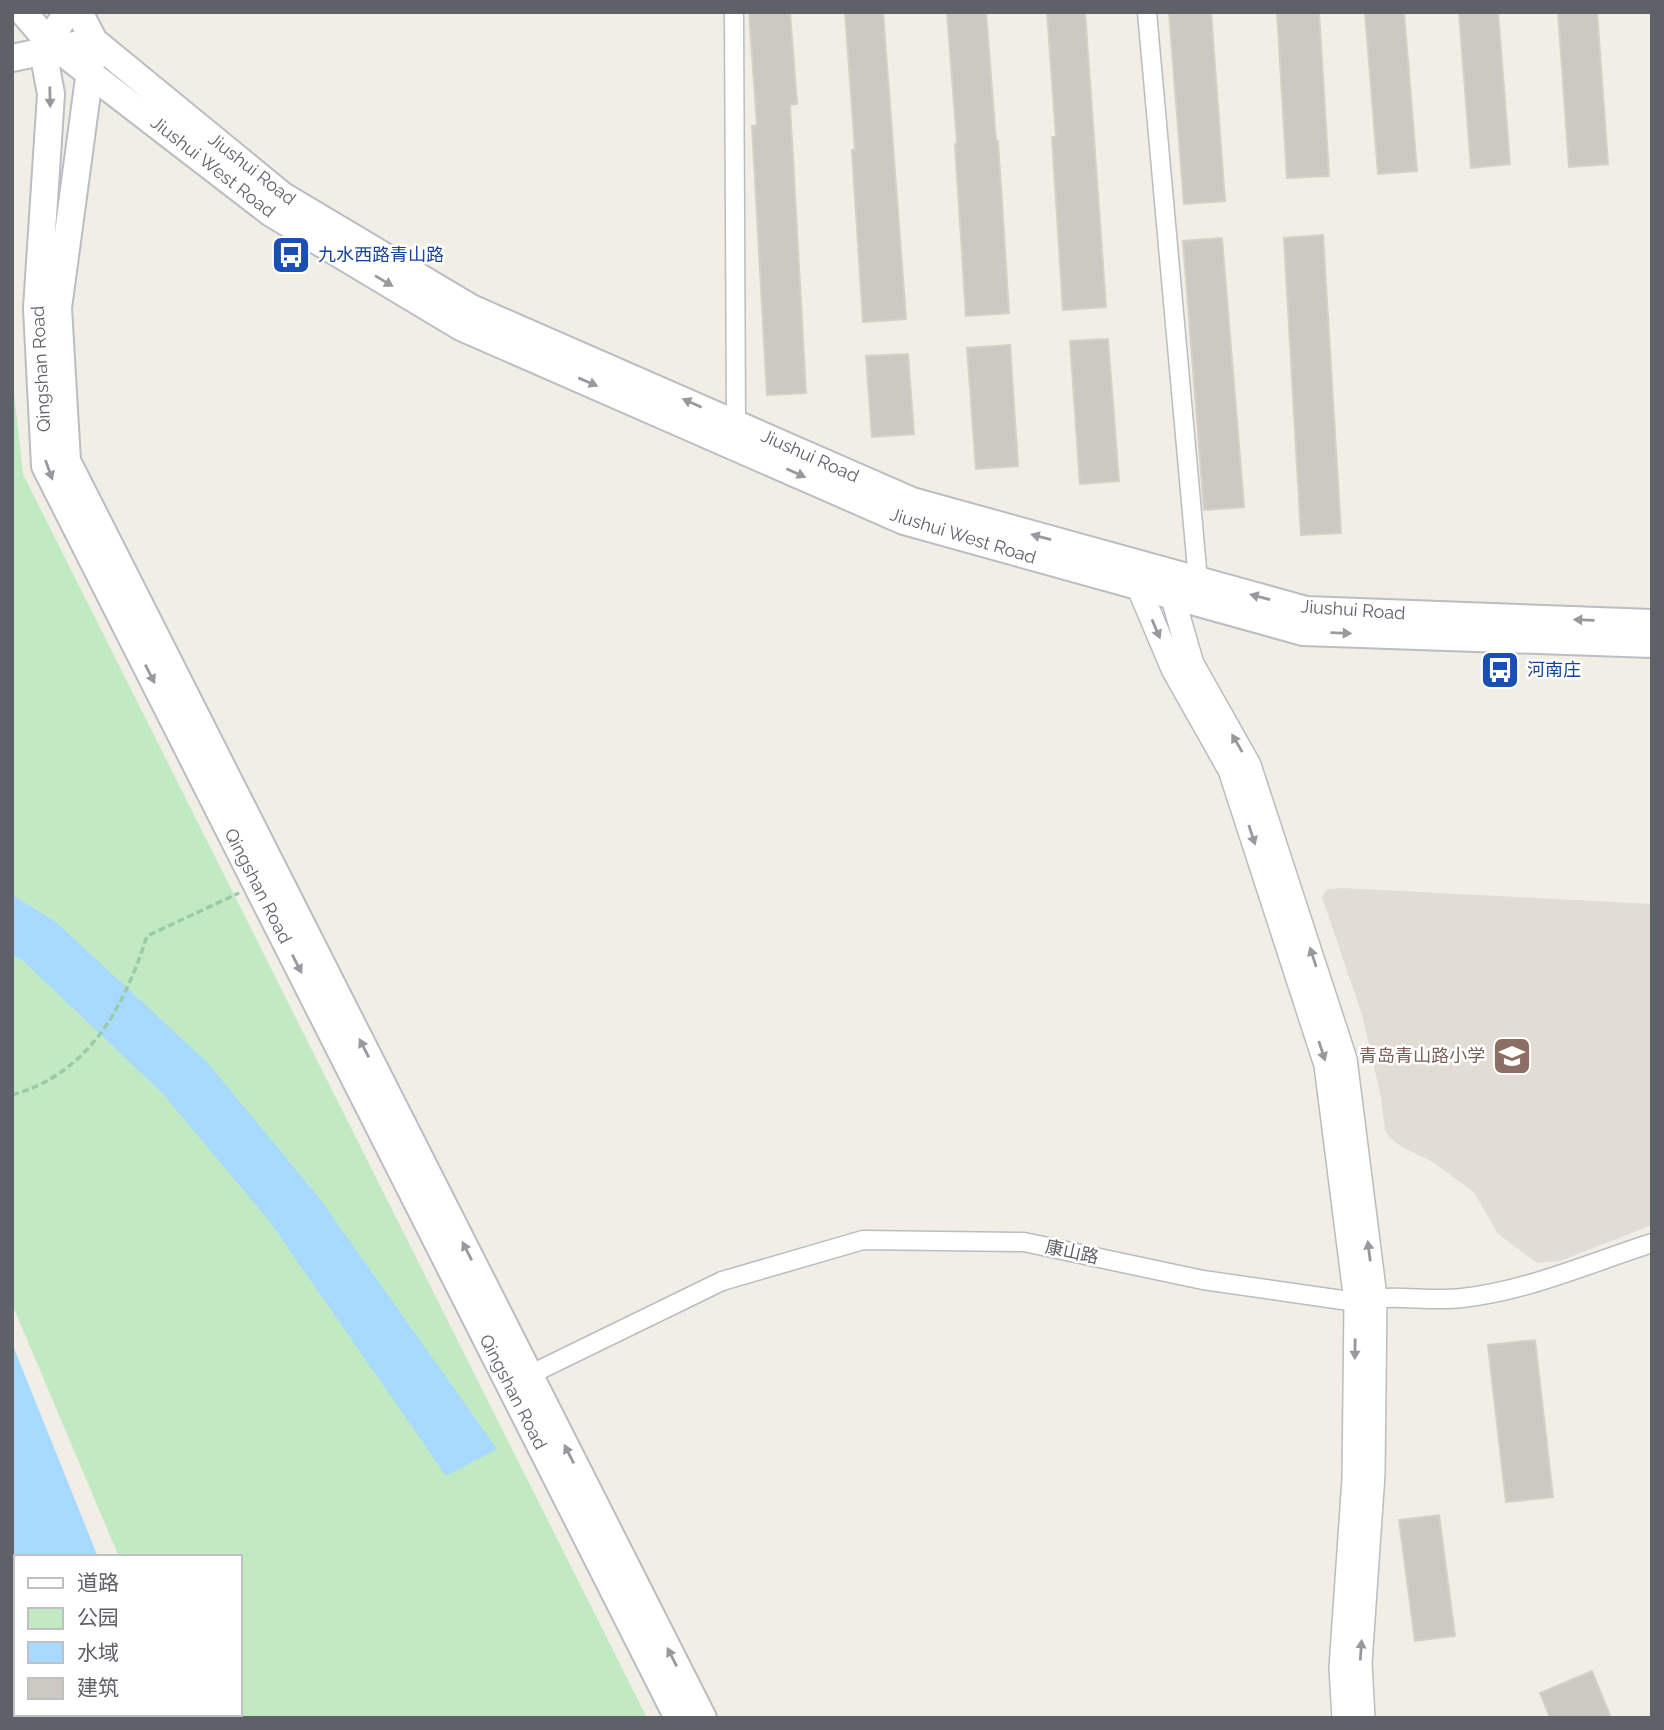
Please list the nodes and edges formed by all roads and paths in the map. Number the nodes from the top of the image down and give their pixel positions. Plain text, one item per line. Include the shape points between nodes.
1 (734, 12) edge
2 (1147, 12) edge
3 (77, 13) edge
4 (28, 18) edge
5 (93, 41) junction
6 (49, 47) junction
7 (12, 58) edge
8 (89, 72) junction
9 (736, 423) junction
10 (1141, 575) junction
11 (1198, 580) junction
12 (1172, 584) junction
13 (1652, 623) edge
14 (1652, 644) edge
15 (257, 885) junction
16 (12, 1095) edge
17 (1652, 1243) edge
18 (1365, 1300) junction
19 (519, 1380) junction
20 (678, 1718) edge
21 (703, 1718) edge
22 (1344, 1718) edge
23 (1363, 1718) edge

1 - 9 street
2 - 11 street
3 - 5 main road, Jiushui Road
3 - 6 main road
4 - 6 main road
5 - 6 main road
5 - 8 main road, Qingshan Road
9 -> 5 main road, Jiushui Road via 471,308 400,266 283,196
6 - 7 main road
6 - 8 main road
6 -> 15 main road, Qingshan Road via 51,94 37,308 46,466
8 -> 10 main road, Jiushui West Road via 271,214 461,327 904,521
19 -> 8 main road, Qingshan Road via 67,461 58,308
10 -> 9 main road, Jiushui Road via 912,501
10 - 12 main road, Jiushui West Road
10 -> 18 street via 1173,670 1230,770 1326,1065
11 - 12 main road, Jiushui Road
13 -> 11 main road, Jiushui Road via 1306,610
12 -> 14 main road, Jiushui West Road via 1303,632
18 -> 12 street via 1345,1059 1249,765 1192,664
15 - 16 path via 147,936 133,979 113,1018 84,1053 61,1072
15 -> 19 main road, Qingshan Road
17 - 18 street, 康山路 via 1506,1290 1460,1298
18 - 19 street, 康山路 via 1203,1280 1024,1242 863,1240 722,1281
18 -> 22 street via 1340,1668
23 -> 18 street via 1360,1663 1373,1474
19 - 20 main road, Qingshan Road
21 -> 19 main road, Qingshan Road

